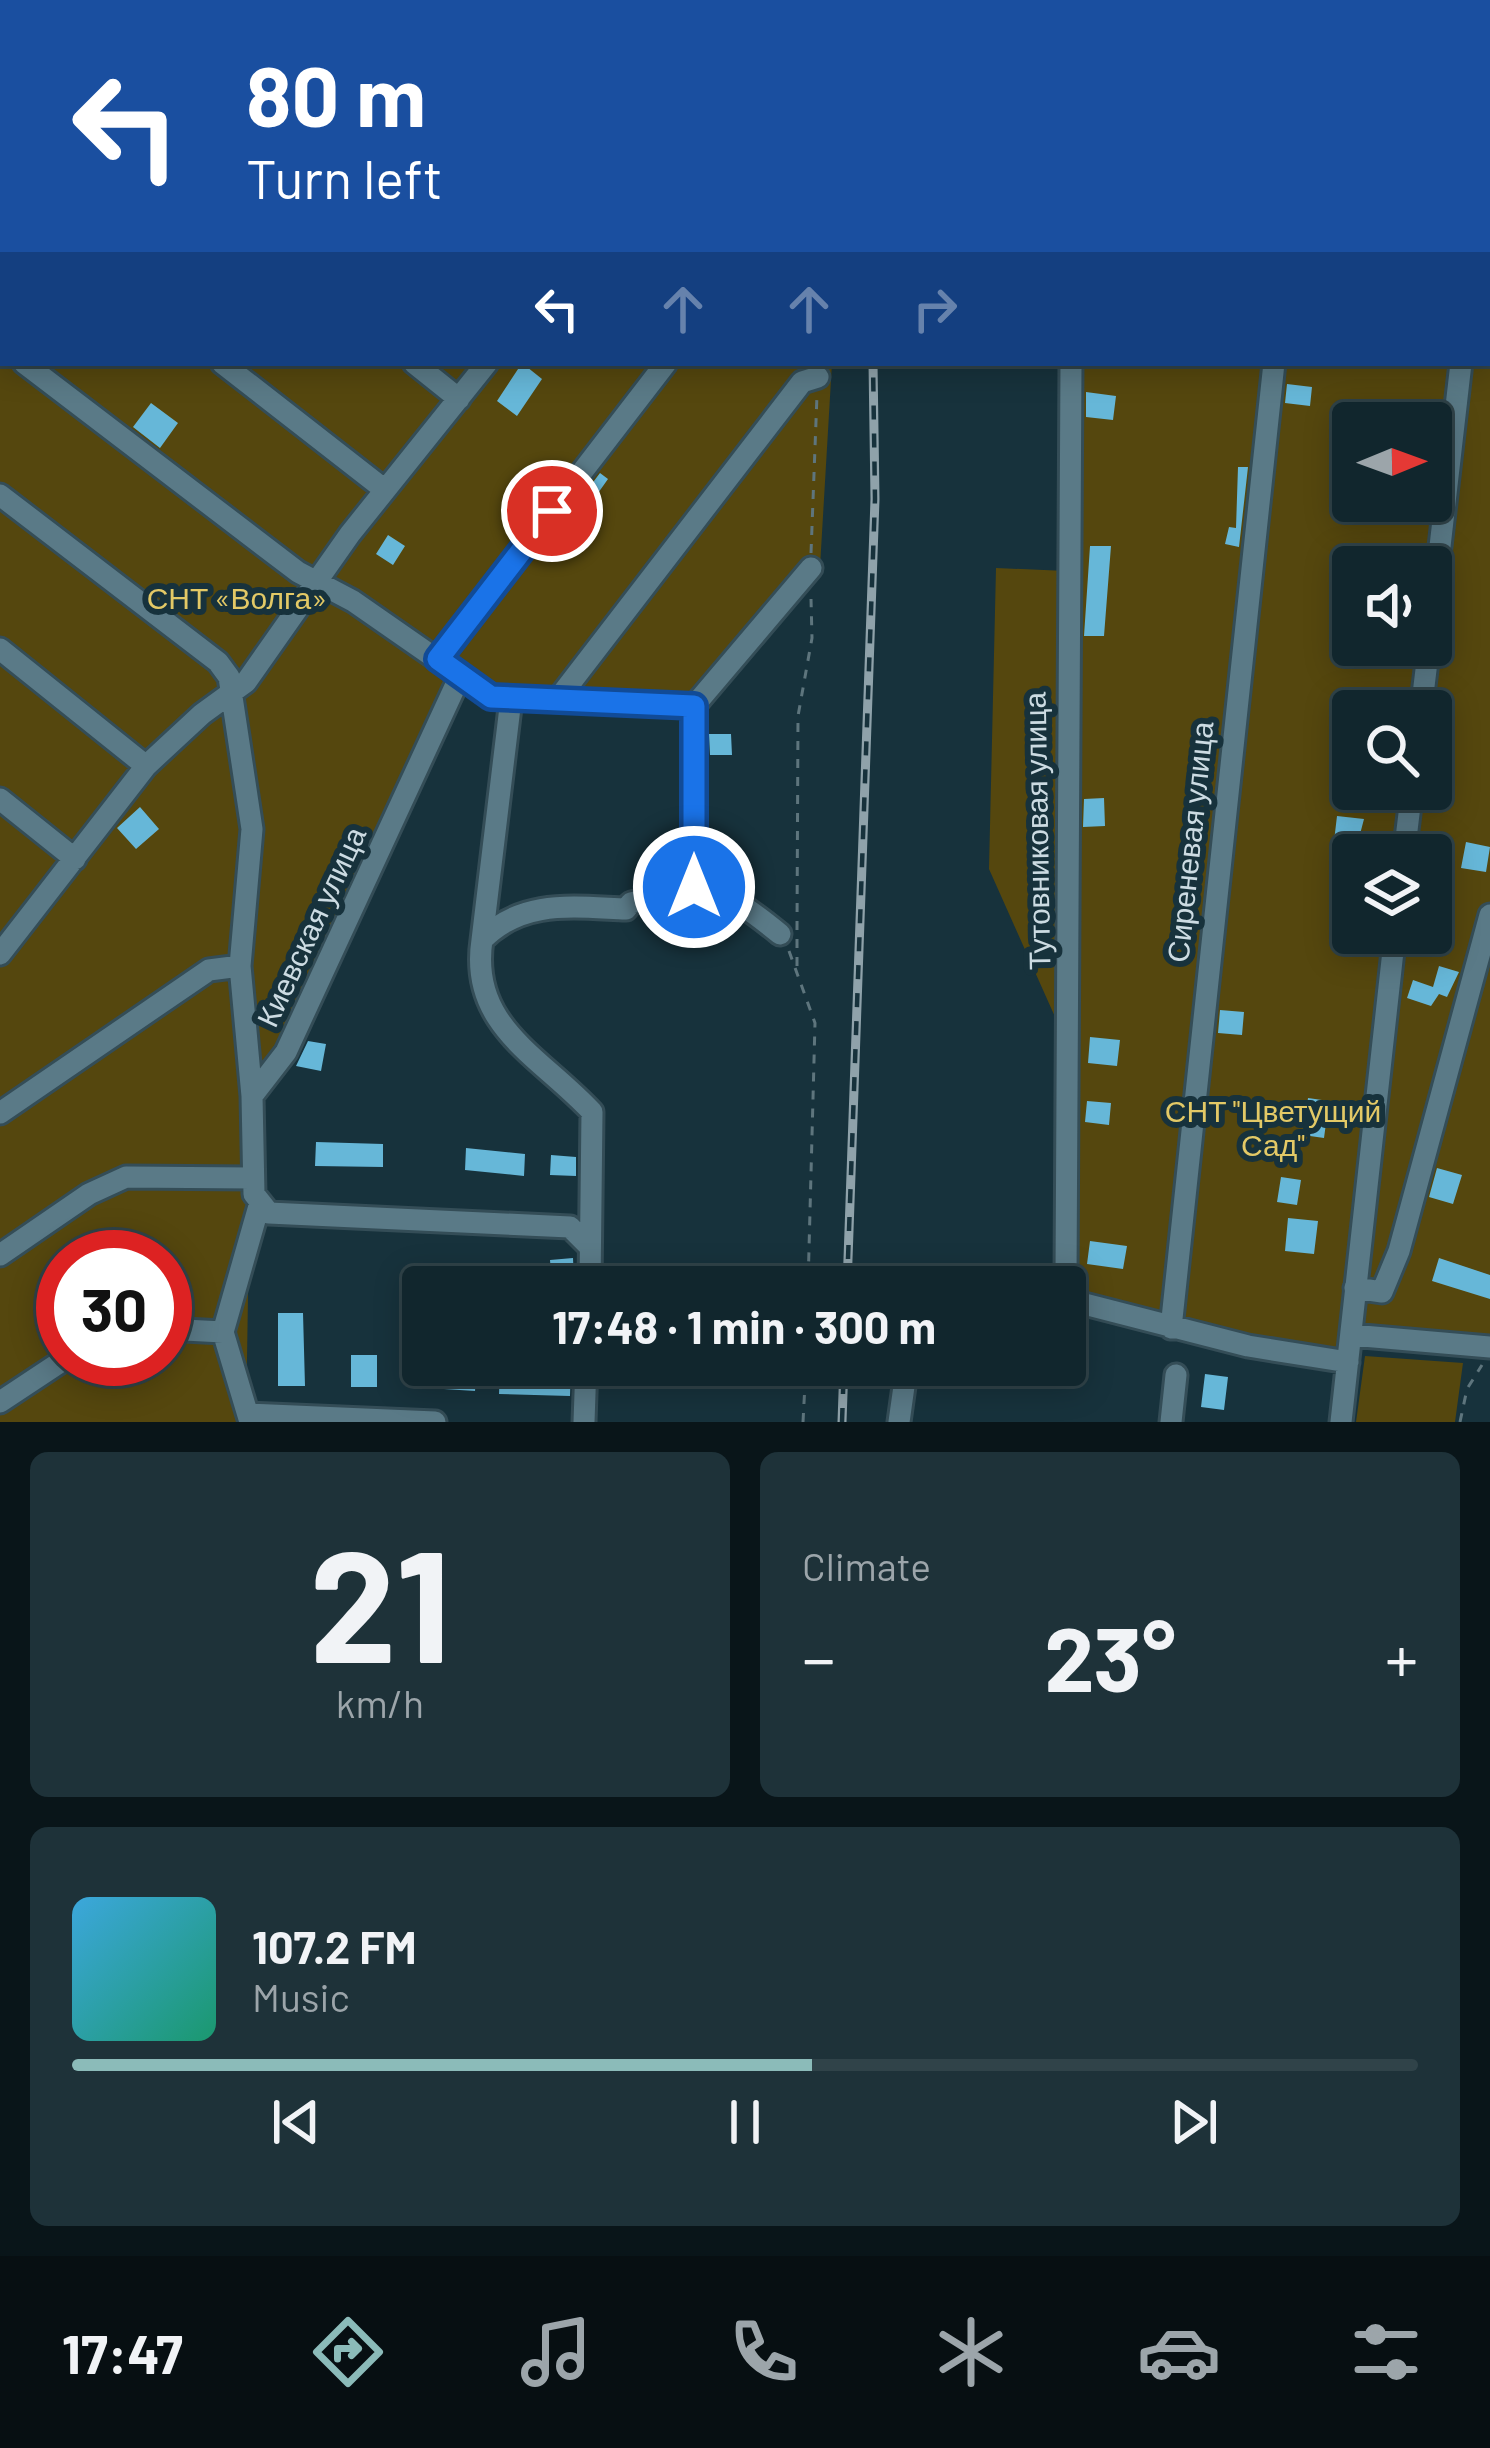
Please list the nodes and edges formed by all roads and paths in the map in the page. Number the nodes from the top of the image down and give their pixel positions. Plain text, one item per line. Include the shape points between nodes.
1 (28, 366) edge
2 (226, 366) edge
3 (418, 366) edge
4 (485, 366) edge
5 (663, 366) edge
6 (1071, 366) edge
7 (1274, 366) edge
8 (1461, 366) edge
9 (818, 377) joint
10 (459, 399) junction
11 (385, 490) junction
12 (0, 495) edge
13 (1440, 546) edge
14 (811, 568) junction
15 (316, 580) junction
16 (0, 649) edge
17 (438, 659) junction
18 (460, 676) junction
19 (234, 694) junction
20 (511, 699) junction
21 (558, 699) junction
22 (694, 706) junction
23 (146, 766) junction
24 (0, 799) edge
25 (75, 859) junction
26 (694, 887) junction
27 (1490, 915) edge
28 (780, 934) joint
29 (482, 940) junction
30 (0, 953) edge
31 (1393, 954) edge
32 (240, 966) junction
33 (797, 971) junction
34 (252, 1096) junction
35 (0, 1113) edge
36 (252, 1178) junction
37 (264, 1209) junction
38 (588, 1245) junction
39 (0, 1255) edge
40 (589, 1266) edge
41 (809, 1266) edge
42 (1066, 1266) edge
43 (1355, 1288) junction
44 (1086, 1307) edge
45 (1171, 1328) junction
46 (192, 1330) edge
47 (223, 1332) junction
48 (1351, 1335) junction
49 (1488, 1353) edge
50 (1347, 1368) junction
51 (1177, 1376) dead end
52 (36, 1378) edge
53 (585, 1386) edge
54 (805, 1386) edge
55 (904, 1386) edge
56 (0, 1402) edge
57 (250, 1418) edge
58 (420, 1422) edge
59 (436, 1422) edge
60 (584, 1422) edge
61 (803, 1422) edge
62 (899, 1422) edge
63 (1171, 1422) edge
64 (1341, 1422) edge
65 (1460, 1422) edge

1 - 15 street
2 - 11 street
3 - 10 street
4 - 10 street
5 - 17 street
6 - 42 street, Тутовниковая улица
7 - 45 street, Сиреневая улица
8 - 13 street
9 - 14 path
9 - 21 street via 802,382
10 - 11 street
11 - 15 street
12 - 19 street via 218,662
14 - 22 street
14 - 33 path via 812,638 798,716
15 - 17 street
15 - 19 street
16 - 23 street
17 - 18 street
18 - 20 street via 491,697
18 - 34 street, Киевская улица via 286,1052
19 - 23 street
19 - 32 street via 253,829
20 - 21 street
20 - 29 street
21 - 22 street
22 - 26 street
23 - 25 street
24 - 25 street
25 - 30 street
26 - 28 street via 727,896
26 - 29 street via 626,909 547,906 501,920
27 - 43 street via 1399,1251 1382,1292
28 - 33 path
29 - 38 street via 483,994 493,1017 592,1112
31 - 43 street
32 - 34 street
32 - 35 street via 209,970
33 - 41 path via 815,1023
34 - 36 street
36 - 37 street
36 - 39 street via 126,1177
37 - 38 street via 570,1227
37 - 47 street
38 - 40 street
43 - 48 street
44 - 45 street
45 - 50 street
46 - 47 street
47 - 57 street
48 - 49 street
48 - 50 street
49 - 65 path
50 - 64 street
51 - 63 street
52 - 56 street
53 - 60 street
54 - 61 path
55 - 62 street
57 - 58 street
58 - 59 street

